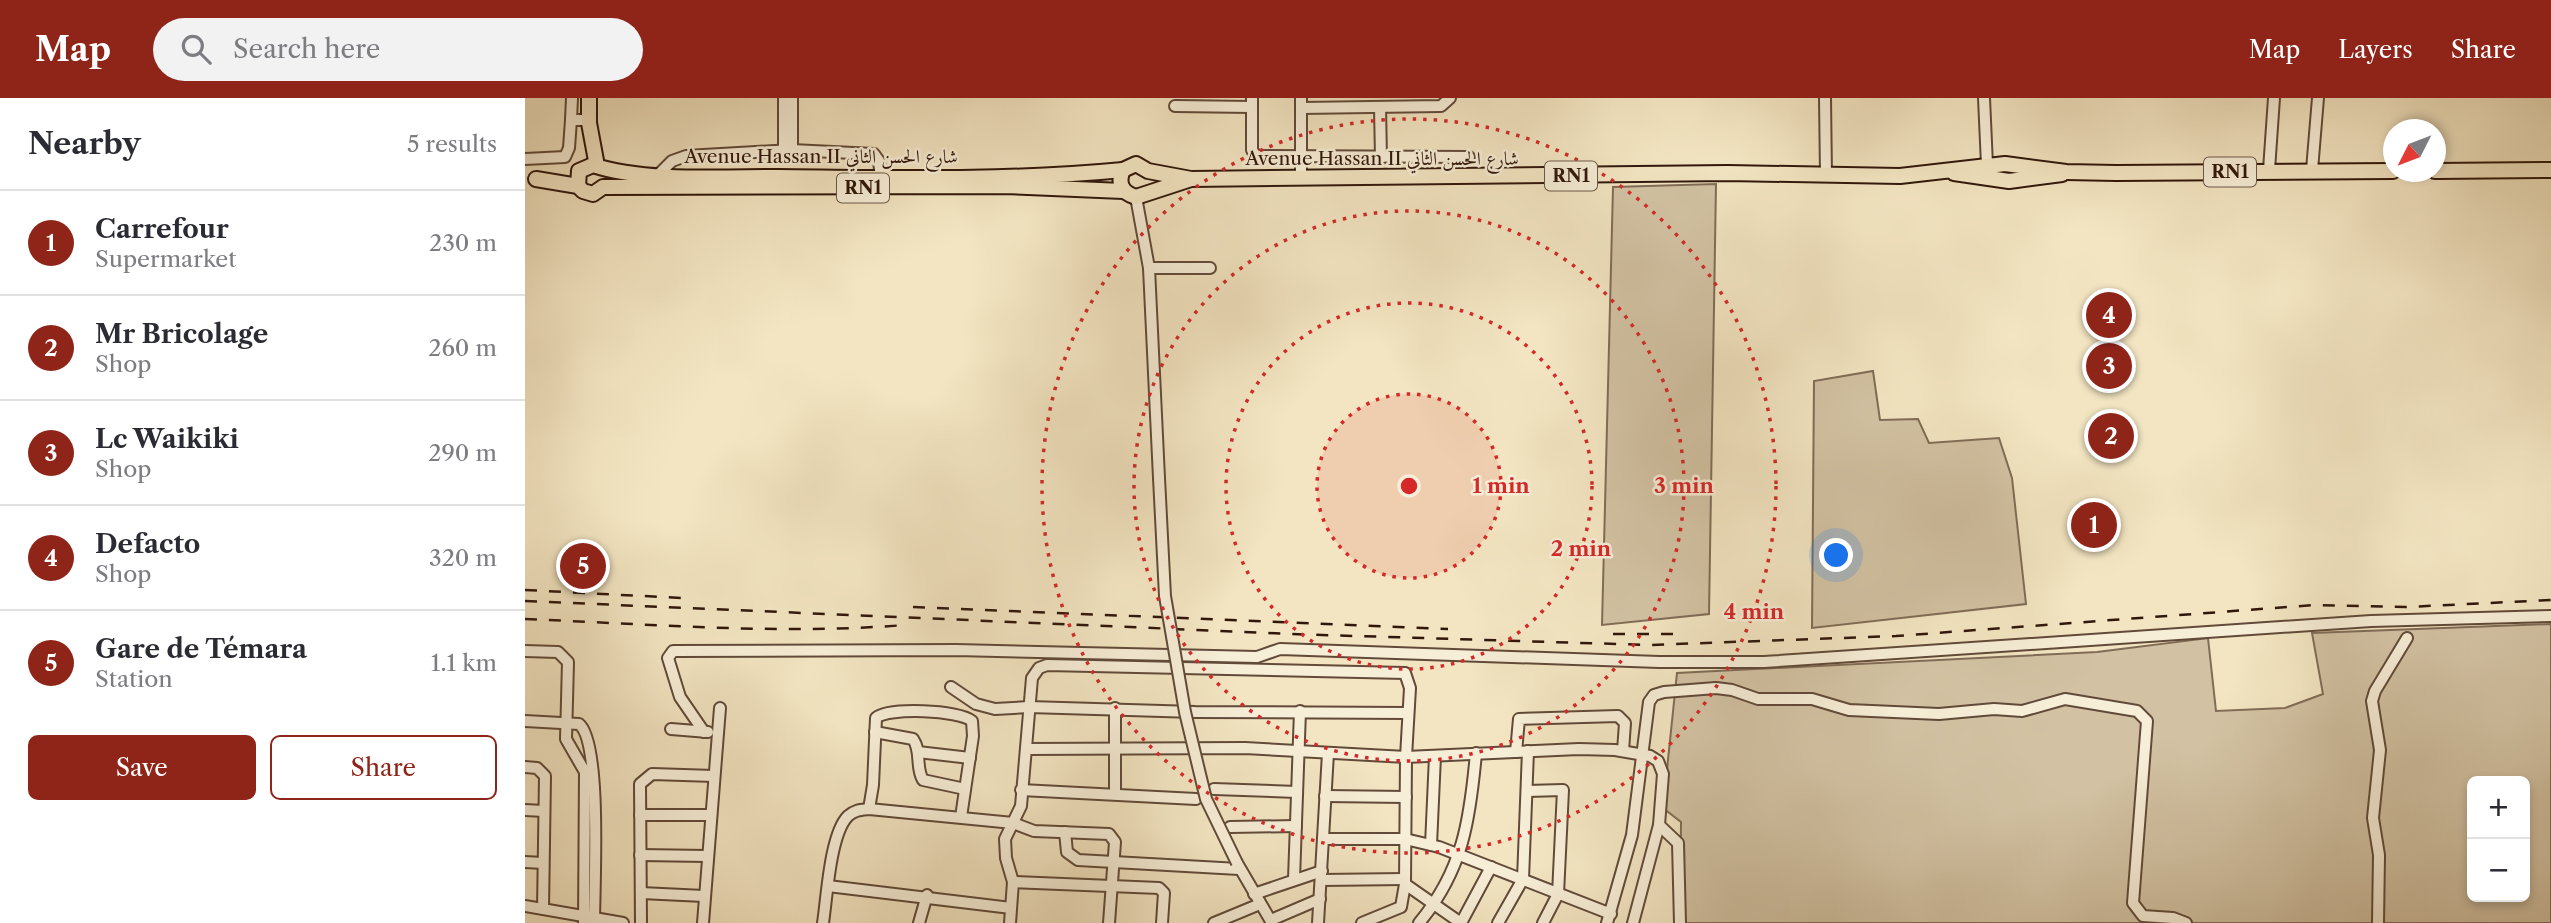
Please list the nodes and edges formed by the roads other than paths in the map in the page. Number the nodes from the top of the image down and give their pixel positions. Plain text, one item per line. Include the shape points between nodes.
1 (572, 98) edge
2 (589, 98) edge
3 (784, 98) edge
4 (792, 98) edge
5 (1450, 98) edge
6 (1825, 98) edge
7 (1984, 98) edge
8 (2274, 98) edge
9 (2318, 98) edge
10 (1404, 102) edge
11 (1252, 103) edge
12 (1301, 103) edge
13 (1175, 106) dead end
14 (1380, 107) junction
15 (571, 120) junction
16 (589, 121) junction
17 (788, 151) junction
18 (1469, 157) dead end
19 (1301, 158) junction
20 (1387, 158) junction
21 (525, 159) edge
22 (600, 168) junction
23 (1123, 170) junction
24 (2269, 170) junction
25 (2312, 170) junction
26 (2446, 170) edge
27 (2551, 170) edge
28 (1148, 171) junction
29 (2383, 171) edge
30 (1987, 172) junction
31 (1826, 174) junction
32 (658, 175) junction
33 (579, 176) junction
34 (1392, 176) junction
35 (1301, 177) junction
36 (881, 178) junction
37 (530, 179) edge
38 (1191, 179) junction
39 (603, 187) junction
40 (1136, 193) junction
41 (1149, 268) junction
42 (1210, 268) dead end
43 (2551, 616) edge
44 (2407, 638) dead end
45 (525, 651) edge
46 (951, 687) dead end
47 (1029, 707) junction
48 (720, 708) dead end
49 (1115, 708) junction
50 (1300, 711) junction
51 (1408, 713) junction
52 (525, 721) edge
53 (566, 723) junction
54 (671, 729) dead end
55 (704, 732) junction
56 (875, 732) junction
57 (717, 733) junction
58 (1026, 748) junction
59 (1116, 749) junction
60 (1298, 751) junction
61 (1528, 751) junction
62 (1623, 751) junction
63 (918, 752) junction
64 (1516, 752) junction
65 (1328, 753) junction
66 (1476, 753) junction
67 (1643, 754) junction
68 (1435, 756) junction
69 (1406, 757) junction
70 (970, 758) junction
71 (525, 767) edge
72 (714, 776) junction
73 (965, 789) junction
74 (1214, 789) dead end
75 (1021, 790) junction
76 (1527, 791) junction
77 (1297, 792) junction
78 (1115, 794) junction
79 (1325, 796) junction
80 (1406, 797) junction
81 (1196, 799) dead end
82 (869, 809) junction
83 (525, 810) edge
84 (544, 811) junction
85 (640, 815) junction
86 (710, 815) junction
87 (961, 817) junction
88 (1013, 823) junction
89 (1659, 825) junction
90 (1296, 826) junction
91 (1230, 827) dead end
92 (1065, 832) junction
93 (1323, 839) junction
94 (1405, 839) junction
95 (1431, 845) junction
96 (1461, 854) junction
97 (640, 855) junction
98 (707, 856) junction
99 (525, 862) edge
100 (1114, 862) junction
101 (544, 863) junction
102 (1238, 866) junction
103 (1491, 867) junction
104 (1322, 875) junction
105 (1294, 879) junction
106 (1523, 879) junction
107 (1013, 882) junction
108 (1405, 882) junction
109 (1113, 885) junction
110 (828, 886) junction
111 (641, 893) junction
112 (1558, 894) junction
113 (927, 895) junction
114 (705, 896) junction
115 (1257, 899) junction
116 (1320, 899) junction
117 (1435, 904) junction
118 (525, 906) edge
119 (1011, 908) junction
120 (543, 909) junction
121 (1609, 919) edge
122 (589, 920) edge
123 (1272, 922) edge
124 (623, 923) edge
125 (641, 923) edge
126 (703, 923) edge
127 (823, 923) edge
128 (919, 923) edge
129 (1010, 923) edge
130 (1108, 923) edge
131 (1162, 923) edge
132 (1214, 923) edge
133 (1318, 923) edge
134 (1362, 923) edge
135 (1419, 923) edge
136 (1461, 923) edge
137 (1498, 923) edge
138 (1543, 923) edge
139 (1633, 923) edge
140 (1680, 923) edge
141 (2186, 923) edge
142 (2378, 923) edge

1 - 15 street
2 - 16 main road
3 - 17 street
4 - 17 street
5 - 10 street via 1441,106
6 - 31 street
7 - 30 street
8 - 24 street
9 - 25 street
10 - 14 street
11 - 13 street
11 - 19 street via 1255,155
12 - 14 street
12 - 19 street
14 - 20 street
15 - 16 street
15 - 21 street via 565,156
16 - 22 main road
16 - 33 main road
17 - 32 street via 685,156
17 - 36 street via 874,154
18 - 20 street
19 - 20 street
19 - 35 street
20 - 34 street
22 - 32 main road, Avenue Hassan II شارع الحسن الثاني / RN1
22 - 33 main road, Avenue Hassan II شارع الحسن الثاني / RN1
22 - 39 main road via 606,179
23 - 28 main road, RN1 via 1136,164
23 - 36 main road, Avenue Hassan II شارع الحسن الثاني / RN1 via 1061,176
23 - 40 main road via 1120,177
24 - 25 main road, RN1
24 - 30 main road, RN1
25 - 29 main road, RN1
26 - 27 main road
28 - 38 main road, Avenue Hassan II شارع الحسن الثاني / RN1
28 - 40 main road via 1151,177
30 - 31 main road, Avenue Hassan II شارع الحسن الثاني / RN1
31 - 34 main road, Avenue Hassan II شارع الحسن الثاني / RN1
32 - 36 main road, Avenue Hassan II شارع الحسن الثاني / RN1
33 - 37 main road, Avenue Hassan II شارع الحسن الثاني / RN1
33 - 39 main road, Avenue Hassan II شارع الحسن الثاني / RN1 via 588,193
34 - 35 main road, Avenue Hassan II شارع الحسن الثاني / RN1
35 - 38 main road, Avenue Hassan II شارع الحسن الثاني / RN1
38 - 40 main road, Avenue Hassan II شارع الحسن الثاني / RN1
39 - 40 main road, Avenue Hassan II شارع الحسن الثاني / RN1 via 1004,186
40 - 41 street
41 - 42 street
41 - 102 street, bridge via 1165,596 1206,799
43 - 55 street via 2371,621 1764,662 1280,649 1257,657 956,650 673,651 669,658 676,688
44 - 142 street via 2372,701 2380,750 2373,818 2379,855
45 - 53 street via 558,652 567,658
46 - 47 street via 976,704 995,709
47 - 49 street
47 - 51 street via 1036,670 1072,665 1397,671 1410,680
47 - 58 street
48 - 57 street
49 - 50 street
49 - 59 street
50 - 51 street
50 - 60 street
51 - 69 street
52 - 53 street
53 - 122 street via 566,743 585,772
53 - 122 street via 585,729 594,766
54 - 55 street
55 - 57 street
56 - 63 street via 913,739
56 - 70 street via 881,713 966,716 972,721
56 - 82 street
57 - 72 street
58 - 59 street
58 - 75 street
59 - 60 street
59 - 78 street
60 - 65 street
60 - 77 street
61 - 62 street
61 - 64 street
61 - 76 street
62 - 64 street via 1625,723 1618,716 1519,719
62 - 67 street
63 - 70 street
63 - 73 street via 918,773 923,780
64 - 66 street
65 - 69 street
65 - 79 street
66 - 68 street
66 - 96 street
67 - 89 street via 1662,767
67 - 121 street via 1632,835
67 - 141 street via 1649,702 1664,692 1724,689 1758,699 1802,697 1849,710 1896,714 2022,711 2065,699 2137,711 2147,721 2133,903 2143,916
68 - 69 street
68 - 95 street
69 - 80 street
70 - 73 street
71 - 84 street via 544,773
72 - 85 street via 647,776 640,783
72 - 86 street
73 - 87 street
74 - 77 street
75 - 78 street
75 - 88 street via 1021,806
76 - 106 street
76 - 112 street via 1563,790
77 - 90 street
78 - 81 street
79 - 80 street
79 - 93 street
80 - 94 street
82 - 87 street
82 - 110 street via 847,817 839,832
83 - 84 street
84 - 101 street
85 - 86 street
85 - 97 street
86 - 98 street
87 - 88 street
88 - 92 street via 1034,831
88 - 107 street via 1006,832 1004,849
89 - 139 street
89 - 140 street via 1678,843
90 - 91 street
90 - 105 street
92 - 100 street via 1072,858
92 - 100 street via 1111,836
93 - 94 street
93 - 104 street
94 - 95 street
94 - 108 street
95 - 96 street
96 - 103 street
96 - 117 street
97 - 98 street
97 - 111 street
98 - 114 street
99 - 101 street
100 - 102 street
100 - 109 street
101 - 120 street
102 - 115 street
103 - 106 street
103 - 136 street
104 - 105 street
104 - 108 street
104 - 116 street
105 - 115 street
106 - 112 street
106 - 137 street
107 - 109 street
107 - 119 street
108 - 117 street
108 - 134 street via 1401,907
109 - 130 street
109 - 131 street via 1161,889
110 - 113 street
110 - 127 street
111 - 114 street
111 - 125 street
112 - 121 street
112 - 138 street
113 - 119 street
113 - 128 street
114 - 126 street
115 - 123 street
115 - 132 street
116 - 123 street
116 - 133 street
117 - 135 street
117 - 136 street
118 - 120 street
119 - 129 street
120 - 122 street
122 - 124 street

